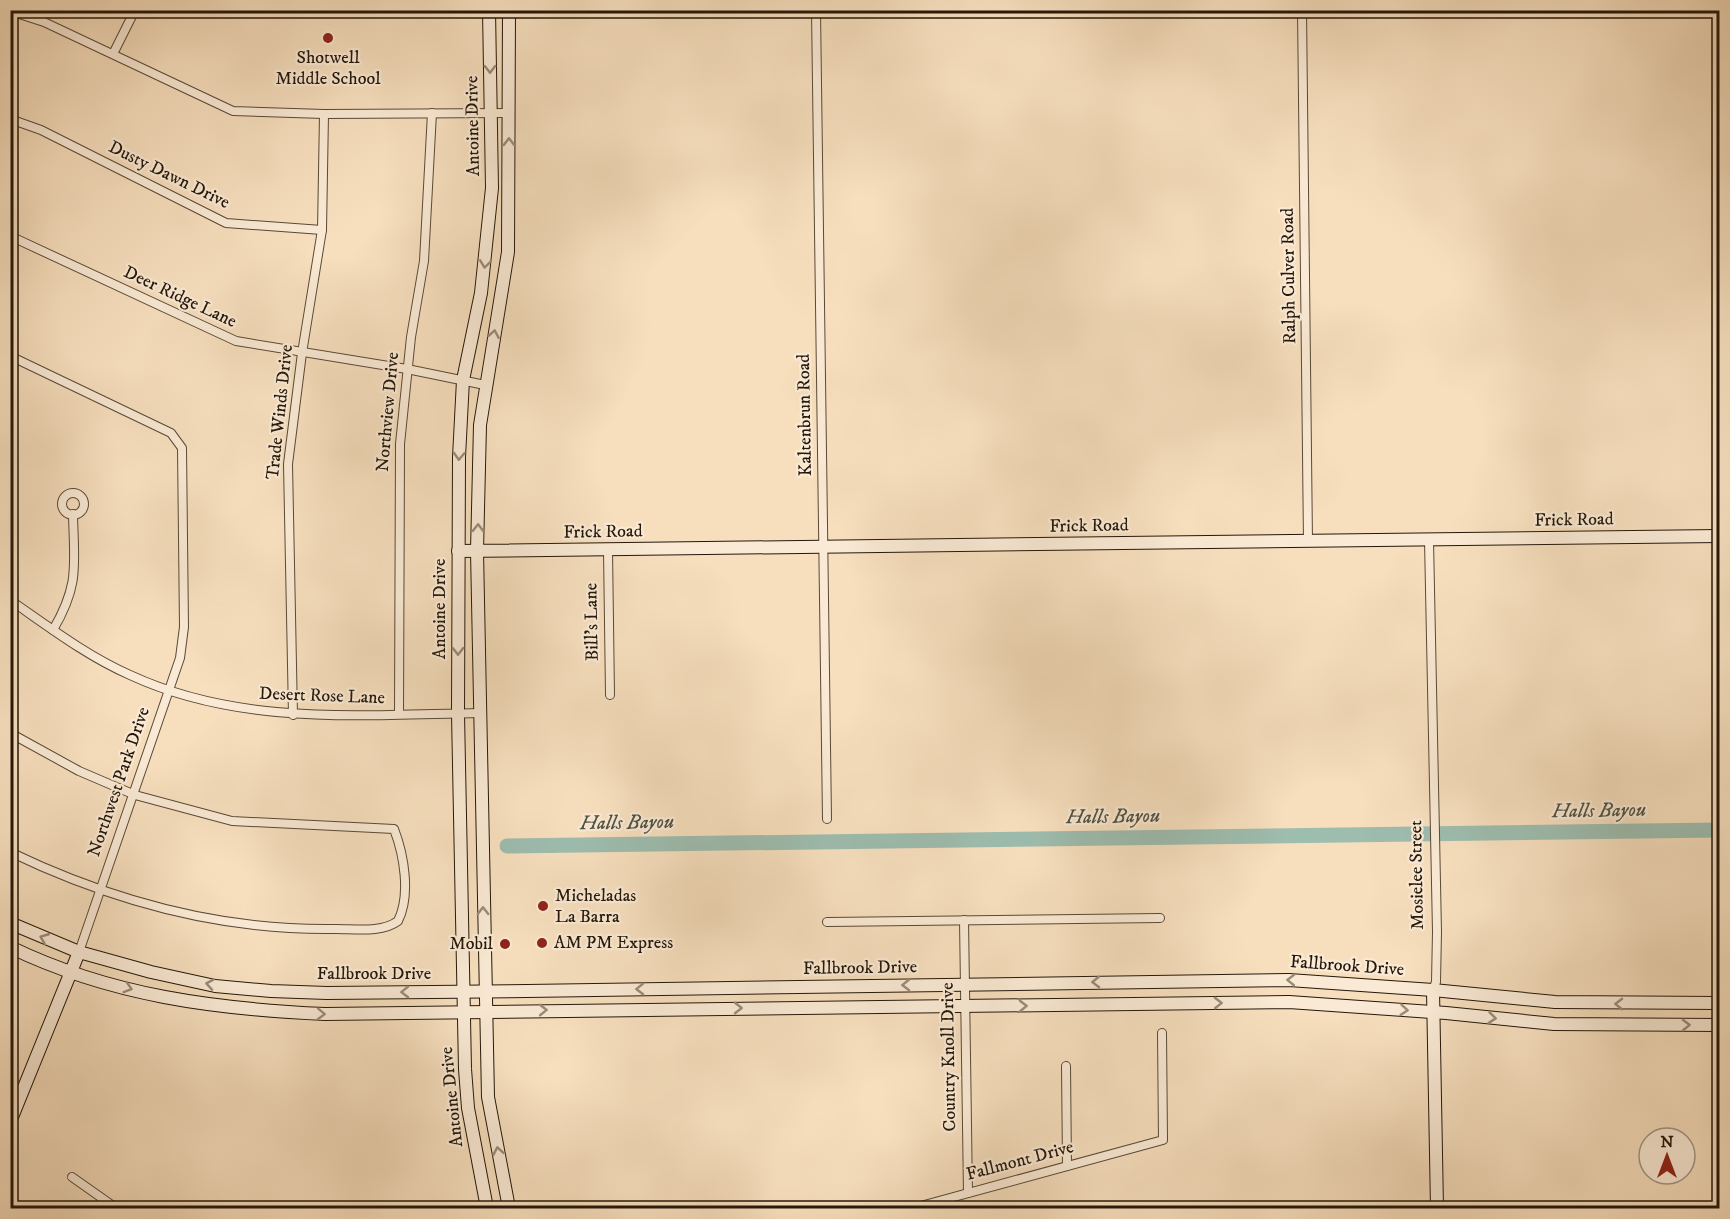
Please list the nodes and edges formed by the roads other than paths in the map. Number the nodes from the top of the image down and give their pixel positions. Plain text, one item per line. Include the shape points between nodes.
1 (135, 10) edge
2 (489, 10) edge
3 (509, 10) edge
4 (816, 10) edge
5 (1302, 10) edge
6 (10, 12) edge
7 (113, 54) junction
8 (432, 113) junction
9 (509, 113) junction
10 (324, 114) junction
11 (491, 114) junction
12 (10, 119) edge
13 (322, 230) junction
14 (10, 236) edge
15 (302, 352) junction
16 (10, 356) edge
17 (407, 369) junction
18 (464, 380) junction
19 (485, 385) junction
20 (73, 514) dead end
21 (1719, 536) edge
22 (1429, 540) junction
23 (1308, 542) junction
24 (823, 548) junction
25 (608, 550) junction
26 (458, 551) junction
27 (477, 551) junction
28 (10, 600) edge
29 (52, 630) junction
30 (169, 691) junction
31 (610, 695) dead end
32 (479, 713) junction
33 (399, 714) junction
34 (458, 714) junction
35 (293, 715) junction
36 (10, 733) edge
37 (135, 795) junction
38 (827, 819) dead end
39 (10, 852) edge
40 (101, 892) junction
41 (1160, 918) dead end
42 (964, 921) junction
43 (827, 922) dead end
44 (10, 923) edge
45 (10, 947) edge
46 (79, 952) junction
47 (72, 972) junction
48 (964, 984) junction
49 (699, 988) junction
50 (1433, 990) junction
51 (463, 991) junction
52 (485, 991) junction
53 (1719, 1003) edge
54 (964, 1006) junction
55 (698, 1009) junction
56 (464, 1011) junction
57 (485, 1011) junction
58 (1433, 1012) junction
59 (1719, 1025) edge
60 (1162, 1033) dead end
61 (1066, 1066) dead end
62 (10, 1122) edge
63 (1067, 1166) junction
64 (72, 1177) dead end
65 (968, 1193) junction
66 (116, 1209) edge
67 (487, 1209) edge
68 (508, 1209) edge
69 (885, 1209) edge
70 (1437, 1209) edge

1 - 7 street
2 -> 11 main road, Antoine Drive
3 - 9 main road, Antoine Drive
4 - 24 street, Kaltenbrun Road
5 - 23 street, Ralph Culver Road
6 - 7 street via 44,22
7 - 10 street via 233,111
8 - 10 street
8 - 11 street
8 - 17 street, Northview Drive via 424,261
9 - 11 street
19 -> 9 main road, Antoine Drive via 508,252
10 - 13 street, Trade Winds Drive
11 -> 18 main road, Antoine Drive via 488,241
12 - 13 street, Dusty Dawn Drive via 41,130 226,223
13 - 15 street, Trade Winds Drive
14 - 15 street, Deer Ridge Lane via 236,341
15 - 17 street, Deer Ridge Lane
15 - 35 street, Trade Winds Drive via 288,464
16 - 30 street, Northwest Park Drive via 164,429 182,448 184,627 180,658
17 - 18 street, Deer Ridge Lane
17 - 33 street, Northview Drive via 398,495
18 - 19 street, Deer Ridge Lane
18 -> 26 main road, Antoine Drive
27 -> 19 main road, Antoine Drive via 480,424
20 - 29 street via 75,579 65,609
21 - 22 main road, Frick Road
22 - 23 main road, Frick Road
22 - 50 street, Mosielee Street via 1437,932
23 - 24 main road, Frick Road
24 - 25 main road, Frick Road
24 - 38 street, Kaltenbrun Road
25 - 27 main road, Frick Road
25 - 31 street, Bill's Lane
26 - 27 main road, Frick Road
26 -> 34 main road, Antoine Drive
27 - 32 main road, Antoine Drive
28 - 29 street, Desert Rose Lane
29 - 30 street, Desert Rose Lane via 108,664
30 - 35 street, Desert Rose Lane via 222,705
30 - 37 street, Northwest Park Drive
32 - 34 street, Desert Rose Lane
52 -> 32 main road, Antoine Drive
33 - 34 street, Desert Rose Lane
33 - 35 street, Desert Rose Lane
34 - 51 main road, Antoine Drive
36 - 37 street via 79,771
37 - 40 street, Northwest Park Drive
37 - 40 street via 232,821 394,829 402,855 404,909 393,925 278,929 221,923
39 - 40 street
40 - 46 street, Northwest Park Drive
41 - 42 street
42 - 43 street
42 - 48 street, Country Knoll Drive
46 -> 44 main road, Fallbrook Drive
45 - 47 main road, Fallbrook Drive
46 - 47 main road, Northwest Park Drive
51 -> 46 main road, Fallbrook Drive via 327,993 215,986
47 -> 56 main road, Fallbrook Drive via 146,994 210,1006 325,1014
47 - 62 main road, Northwest Park Drive
48 -> 49 main road, Fallbrook Drive
50 -> 48 main road, Fallbrook Drive via 1289,980
48 - 54 street, Country Knoll Drive
49 -> 52 main road, Fallbrook Drive
49 - 55 main road
53 -> 50 main road, Fallbrook Drive via 1555,1002
50 - 58 main road, Mosielee Street
51 - 52 main road, Fallbrook Drive
51 - 56 main road, Antoine Drive
52 - 57 main road, Antoine Drive
55 -> 54 main road, Fallbrook Drive
54 -> 58 main road, Fallbrook Drive via 1289,1002
54 - 65 street, Country Knoll Drive
57 -> 55 main road, Fallbrook Drive
56 - 57 main road, Fallbrook Drive
56 - 67 main road, Antoine Drive via 468,1108
68 -> 57 main road, Antoine Drive via 488,1096
58 -> 59 main road, Fallbrook Drive via 1554,1024
58 - 70 main road, Mosielee Street
60 - 63 street, Fallmont Drive via 1163,1140
61 - 63 street
63 - 65 street, Fallmont Drive
64 - 66 street
65 - 69 street, Fallmont Drive via 916,1207

